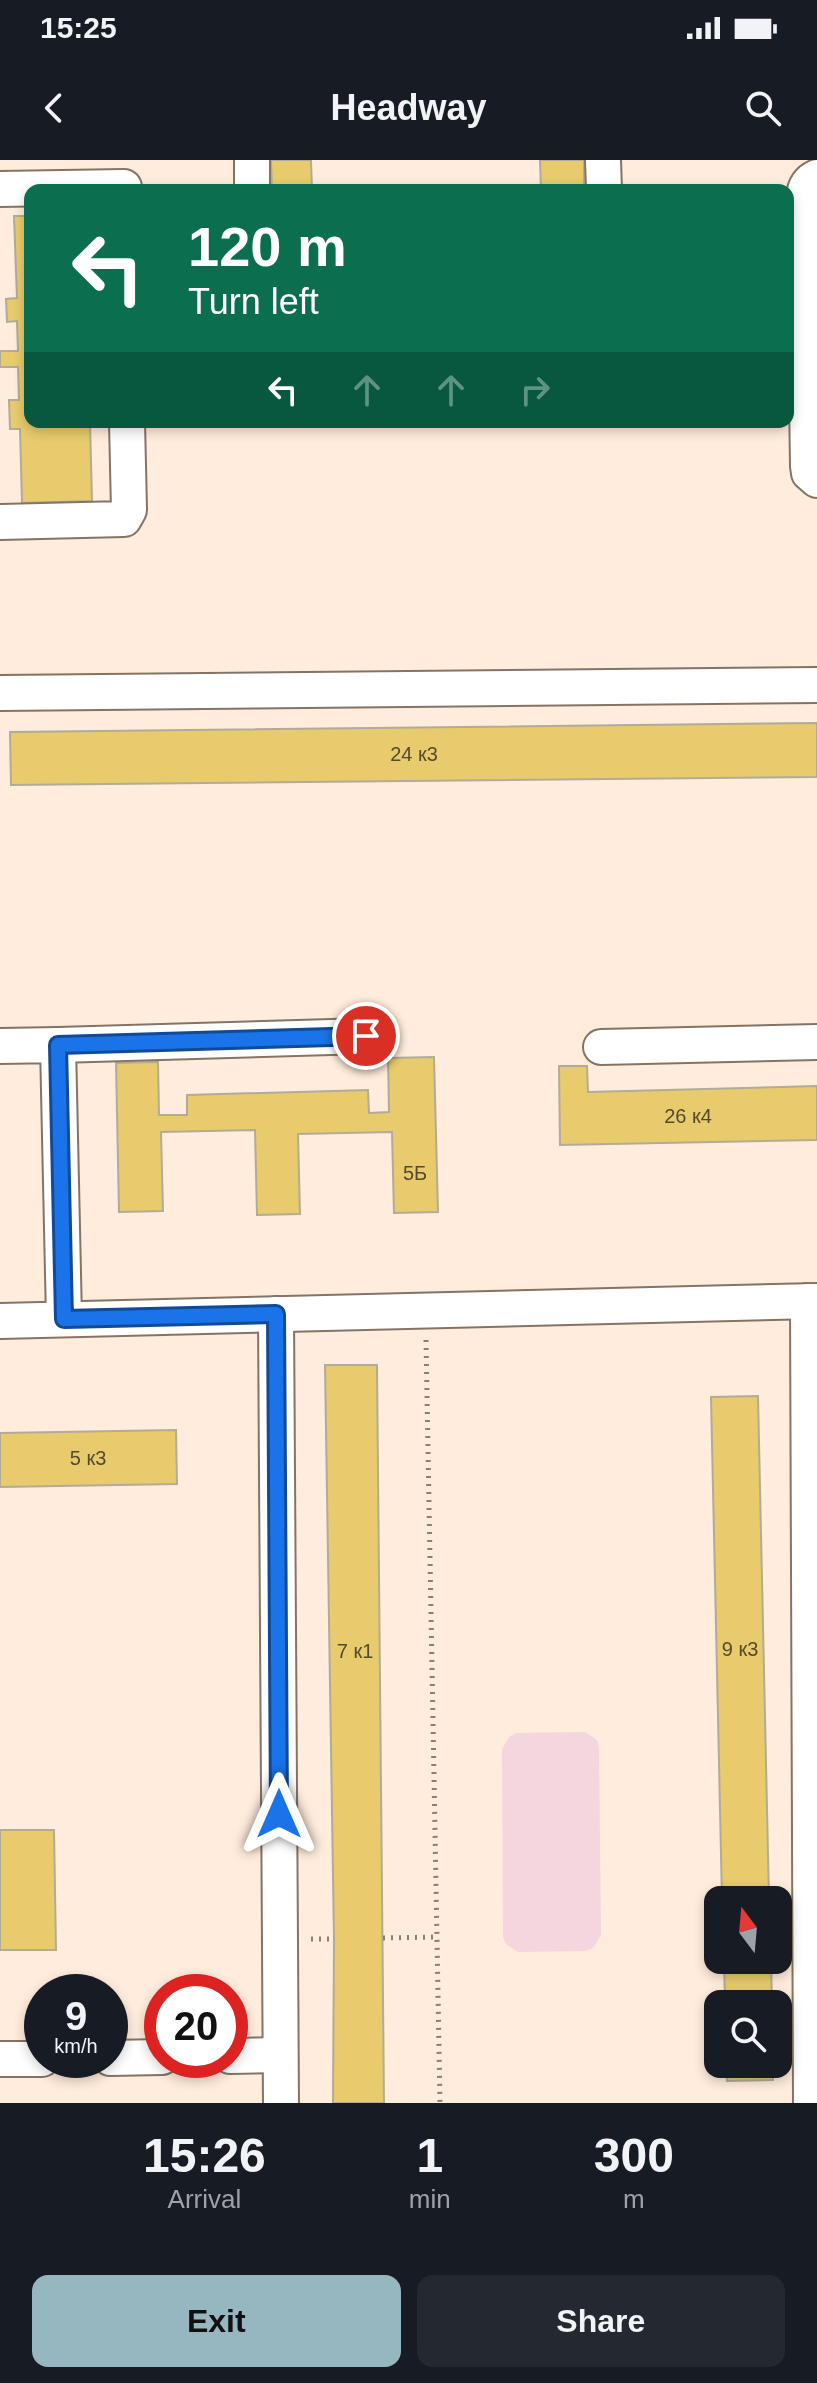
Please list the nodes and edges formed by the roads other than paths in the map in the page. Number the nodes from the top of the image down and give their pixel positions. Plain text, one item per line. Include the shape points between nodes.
1 (252, 160) edge
2 (603, 160) edge
3 (817, 177) edge
4 (124, 179) edge
5 (62, 184) edge
6 (252, 184) edge
7 (604, 184) edge
8 (24, 187) edge
9 (0, 189) edge
10 (127, 428) edge
11 (817, 480) edge
12 (0, 522) edge
13 (817, 685) edge
14 (0, 693) edge
15 (366, 1036) dead end
16 (817, 1042) edge
17 (58, 1045) junction
18 (0, 1046) edge
19 (601, 1047) dead end
20 (812, 1301) edge
21 (276, 1314) junction
22 (64, 1319) junction
23 (0, 1321) edge
24 (280, 2055) junction
25 (248, 2056) edge
26 (0, 2059) edge
27 (24, 2059) edge
28 (281, 2103) edge
29 (811, 2103) edge

1 - 6 lane
2 - 7 lane
3 - 11 lane via 805,187 804,196 808,466
4 - 5 lane
8 - 9 lane
10 - 12 lane via 129,510 124,519
13 - 14 lane
15 - 17 lane
16 - 19 lane
17 - 18 lane
17 - 22 lane
20 - 21 lane
20 - 29 lane
21 - 22 lane
21 - 24 lane
22 - 23 lane
24 - 25 lane
24 - 28 lane
26 - 27 lane

